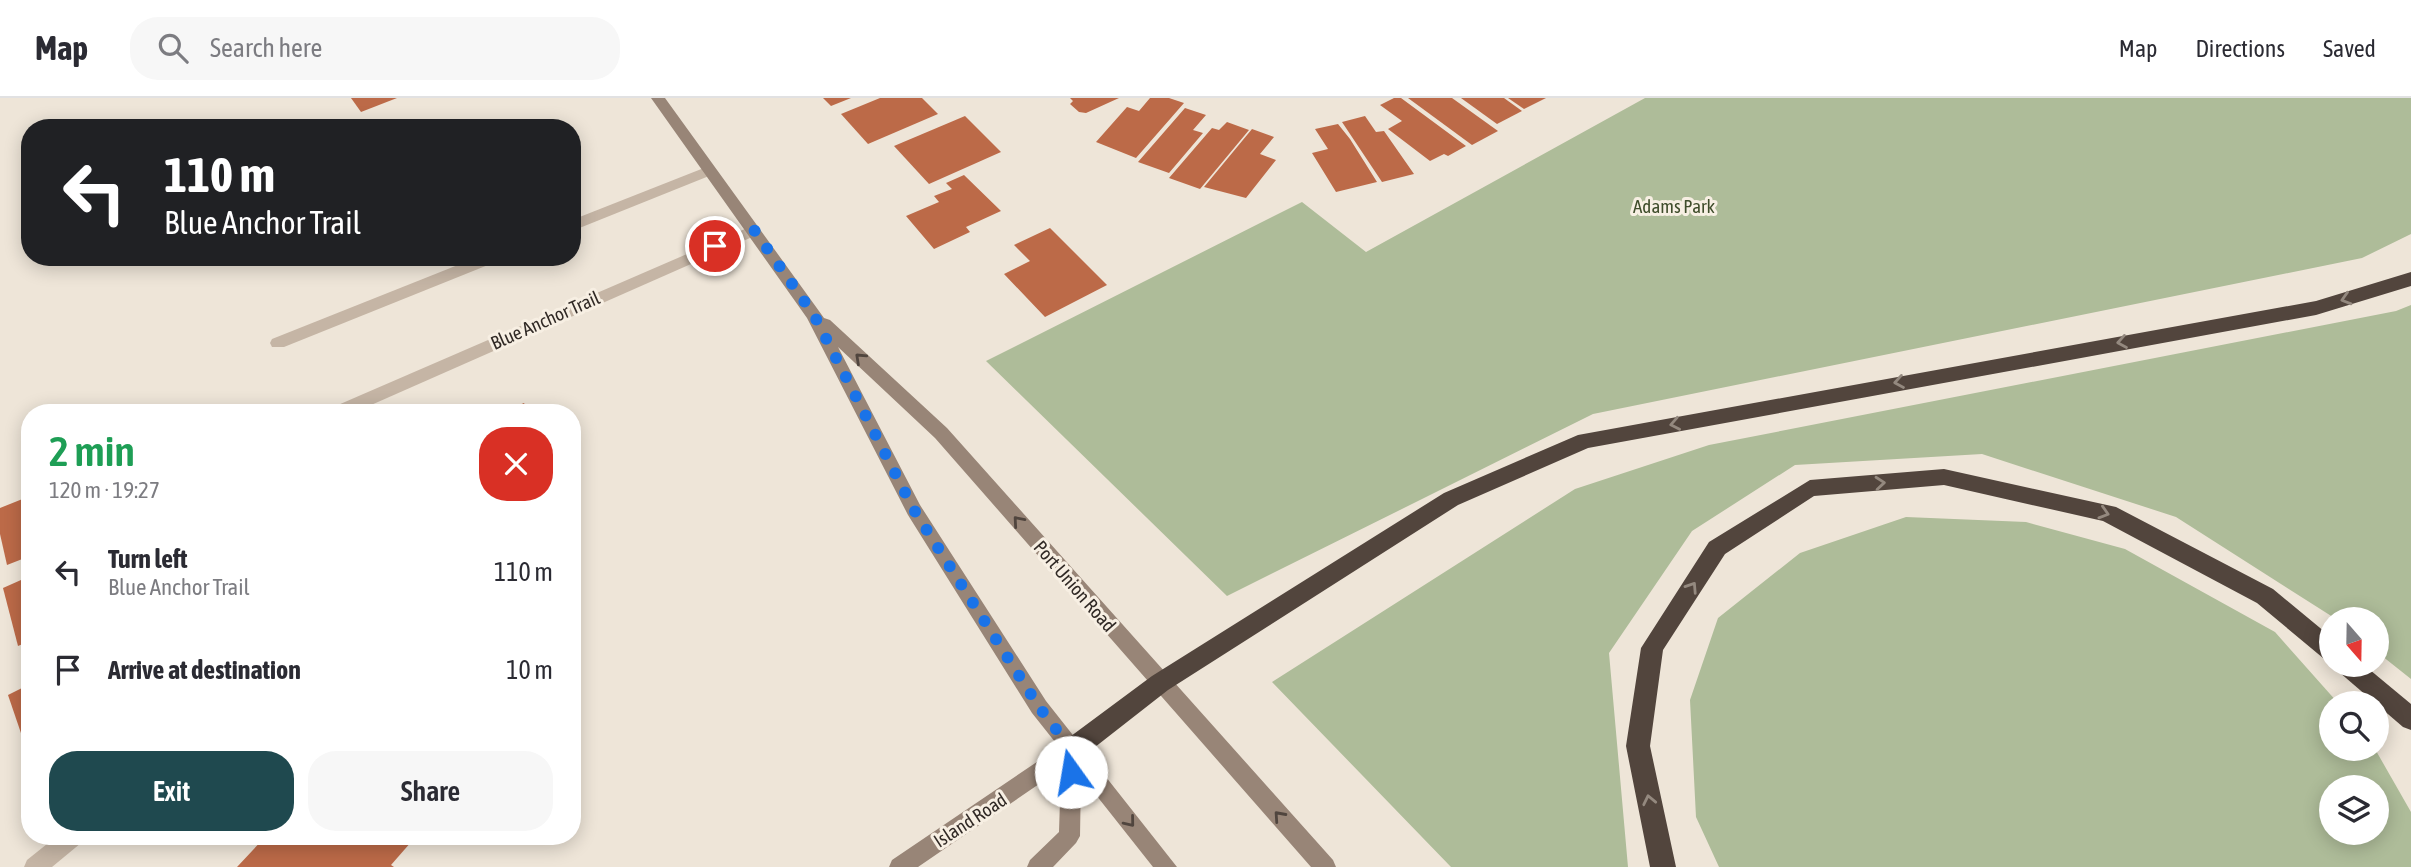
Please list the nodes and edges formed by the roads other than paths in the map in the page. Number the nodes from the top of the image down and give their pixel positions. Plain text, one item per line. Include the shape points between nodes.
1 (658, 98) edge
2 (709, 171) junction
3 (581, 222) edge
4 (754, 230) junction
5 (470, 266) edge
6 (2411, 279) edge
7 (814, 315) junction
8 (278, 343) dead end
9 (358, 404) edge
10 (2319, 641) edge
11 (2361, 677) edge
12 (1160, 683) junction
13 (2411, 719) edge
14 (1072, 750) junction
15 (63, 845) edge
16 (35, 867) edge
17 (900, 867) edge
18 (1038, 867) edge
19 (1166, 867) edge
20 (1325, 867) edge
21 (1663, 867) edge

1 - 2 main road, Port Union Road
2 - 3 street
2 - 4 main road, Port Union Road
4 - 7 main road, Port Union Road
4 - 9 street, Blue Anchor Trail
5 - 8 street
6 -> 12 highway via 2316,308 1585,442 1451,499
12 -> 7 main road, Port Union Road via 941,433
7 - 14 main road, Port Union Road via 914,510 1039,707
21 -> 10 highway via 1638,746 1651,648 1717,548 1810,488 1944,478 2108,513 2265,596
11 - 13 highway
12 - 14 highway
20 -> 12 main road, Port Union Road
14 - 17 main road, Island Road
14 - 18 main road via 1069,836
14 -> 19 main road, Port Union Road
15 - 16 street

